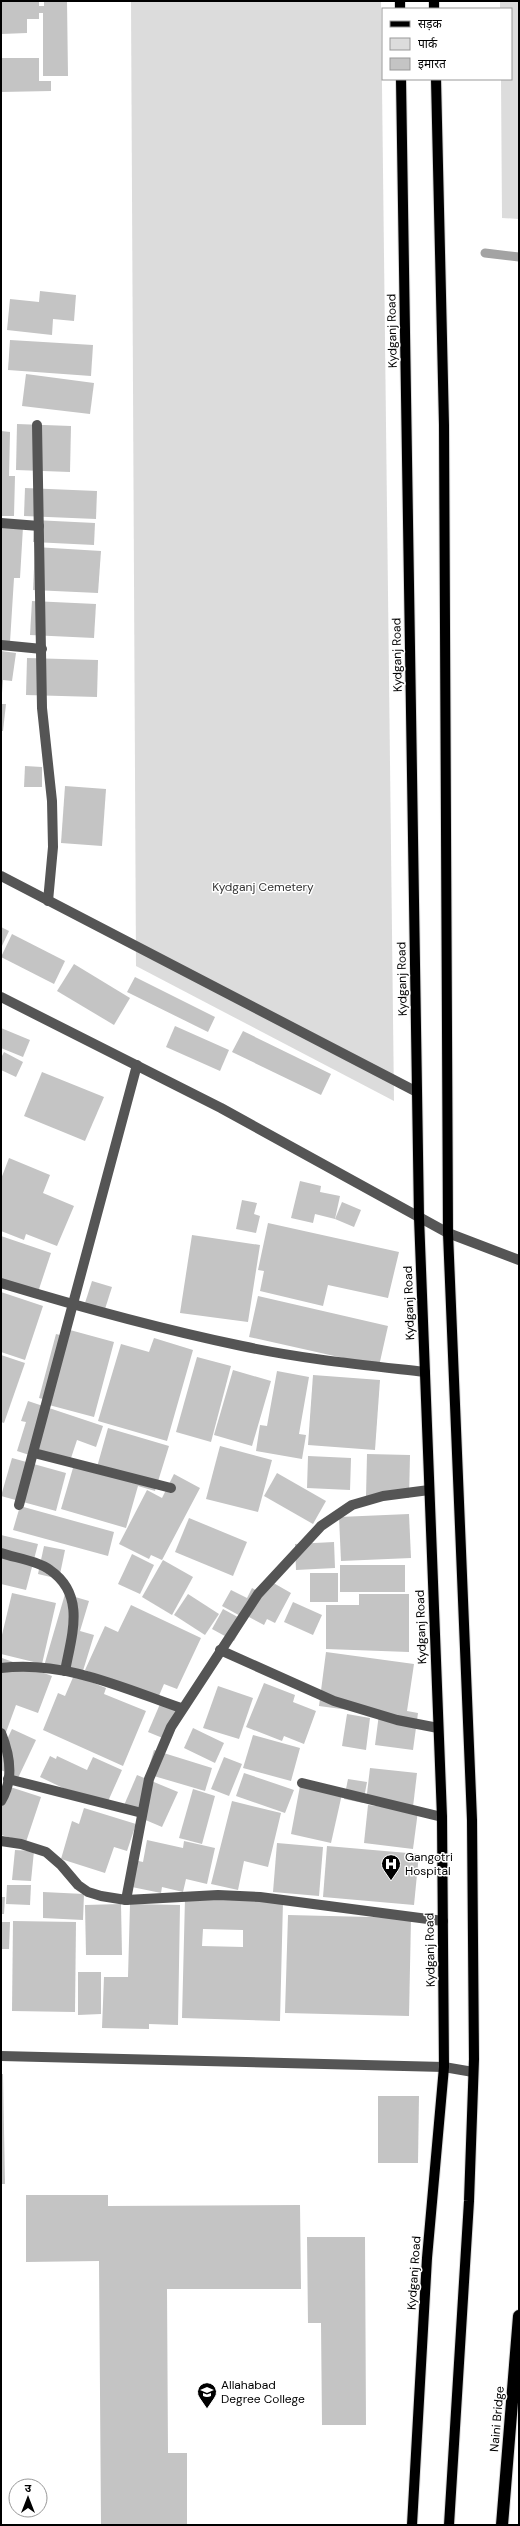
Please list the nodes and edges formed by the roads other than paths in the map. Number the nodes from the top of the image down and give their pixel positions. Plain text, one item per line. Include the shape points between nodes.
1 (401, 80) edge
2 (436, 80) edge
3 (37, 425) dead end
4 (1, 522) edge
5 (39, 526) junction
6 (1, 645) edge
7 (42, 649) junction
8 (1, 876) edge
9 (48, 901) junction
10 (1, 997) edge
11 (137, 1065) junction
12 (417, 1092) junction
13 (419, 1217) junction
14 (448, 1233) junction
15 (519, 1260) edge
16 (1, 1283) edge
17 (74, 1305) junction
18 (425, 1372) junction
19 (34, 1453) junction
20 (171, 1488) dead end
21 (429, 1490) junction
22 (19, 1505) dead end
23 (1, 1553) edge
24 (220, 1650) junction
25 (1, 1668) edge
26 (66, 1671) junction
27 (181, 1708) junction
28 (438, 1728) junction
29 (1, 1733) edge
30 (8, 1778) junction
31 (302, 1783) dead end
32 (1, 1801) edge
33 (142, 1813) junction
34 (442, 1817) junction
35 (1, 1841) edge
36 (126, 1900) junction
37 (443, 1922) junction
38 (1, 2056) edge
39 (444, 2067) junction
40 (473, 2072) junction
41 (519, 2316) edge
42 (412, 2525) edge
43 (449, 2525) edge
44 (502, 2525) edge

1 - 12 main road, Kydganj Road
2 - 14 main road via 444,425
3 - 5 street
4 - 5 street
5 - 7 street
6 - 7 street
7 - 9 street via 42,708 52,801 53,847
8 - 9 street
9 - 12 street
10 - 11 street
11 - 13 street via 221,1108
11 - 17 street
12 - 13 main road, Kydganj Road
13 - 14 street
13 - 18 main road, Kydganj Road
14 - 15 street
14 - 40 main road via 472,1820
16 - 17 street
17 - 18 street via 242,1346 344,1363
17 - 19 street
18 - 21 main road, Kydganj Road
19 - 20 street
19 - 22 street
21 - 24 street via 383,1496 352,1506 322,1526 258,1594
21 - 28 main road, Kydganj Road
23 - 26 street via 49,1569 67,1585 74,1601 74,1627
24 - 27 street
24 - 28 street via 334,1701 396,1720
25 - 26 street via 40,1667
26 - 27 street
27 - 33 street via 150,1778
28 - 34 main road, Kydganj Road
29 - 30 street via 10,1763
30 - 32 street
30 - 33 street
31 - 34 street
33 - 36 street
34 - 37 main road, Kydganj Road
35 - 36 street via 46,1852 88,1892
36 - 37 street via 218,1895 260,1897
37 - 39 main road, Kydganj Road
38 - 39 street
39 - 40 street
39 - 42 main road, Kydganj Road via 428,2258
40 - 43 main road via 469,2201
41 - 44 highway, Naini Bridge

